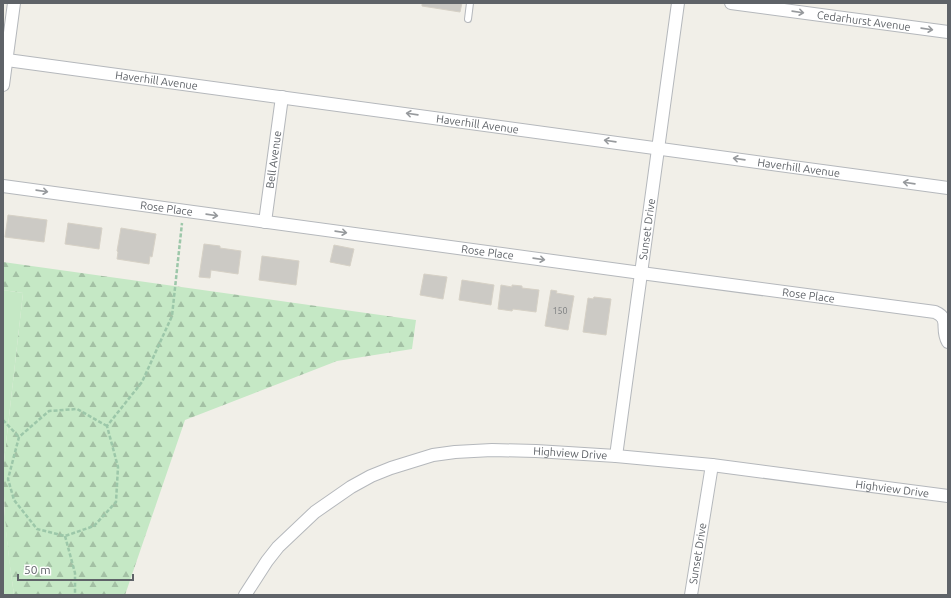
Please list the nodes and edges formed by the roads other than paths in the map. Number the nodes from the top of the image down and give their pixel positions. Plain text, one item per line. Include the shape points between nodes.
1 (14, 3) edge
2 (470, 3) edge
3 (678, 3) edge
4 (731, 3) edge
5 (468, 19) dead end
6 (948, 32) edge
7 (7, 60) junction
8 (3, 85) edge
9 (282, 97) junction
10 (659, 148) junction
11 (3, 186) edge
12 (948, 188) edge
13 (265, 222) junction
14 (641, 273) junction
15 (947, 315) edge
16 (948, 342) edge
17 (616, 456) junction
18 (712, 465) junction
19 (948, 496) edge
20 (245, 595) edge
21 (691, 595) edge

1 - 7 street
2 - 5 lane
3 - 10 street, Sunset Drive
4 -> 6 street, Cedarhurst Avenue
7 - 8 street
7 - 9 street, Haverhill Avenue
10 -> 9 street, Haverhill Avenue
9 - 13 street, Bell Avenue
12 -> 10 street, Haverhill Avenue
10 - 14 street, Sunset Drive
11 -> 13 street, Rose Place
13 -> 14 street, Rose Place
14 - 15 street, Rose Place
14 - 17 street, Sunset Drive
15 - 16 street, Rose Place
17 - 18 street, Highview Drive
17 - 20 street, Highview Drive via 492,450 433,455 391,468 351,486 315,512 278,547
18 - 19 street, Highview Drive
18 - 21 street, Sunset Drive

